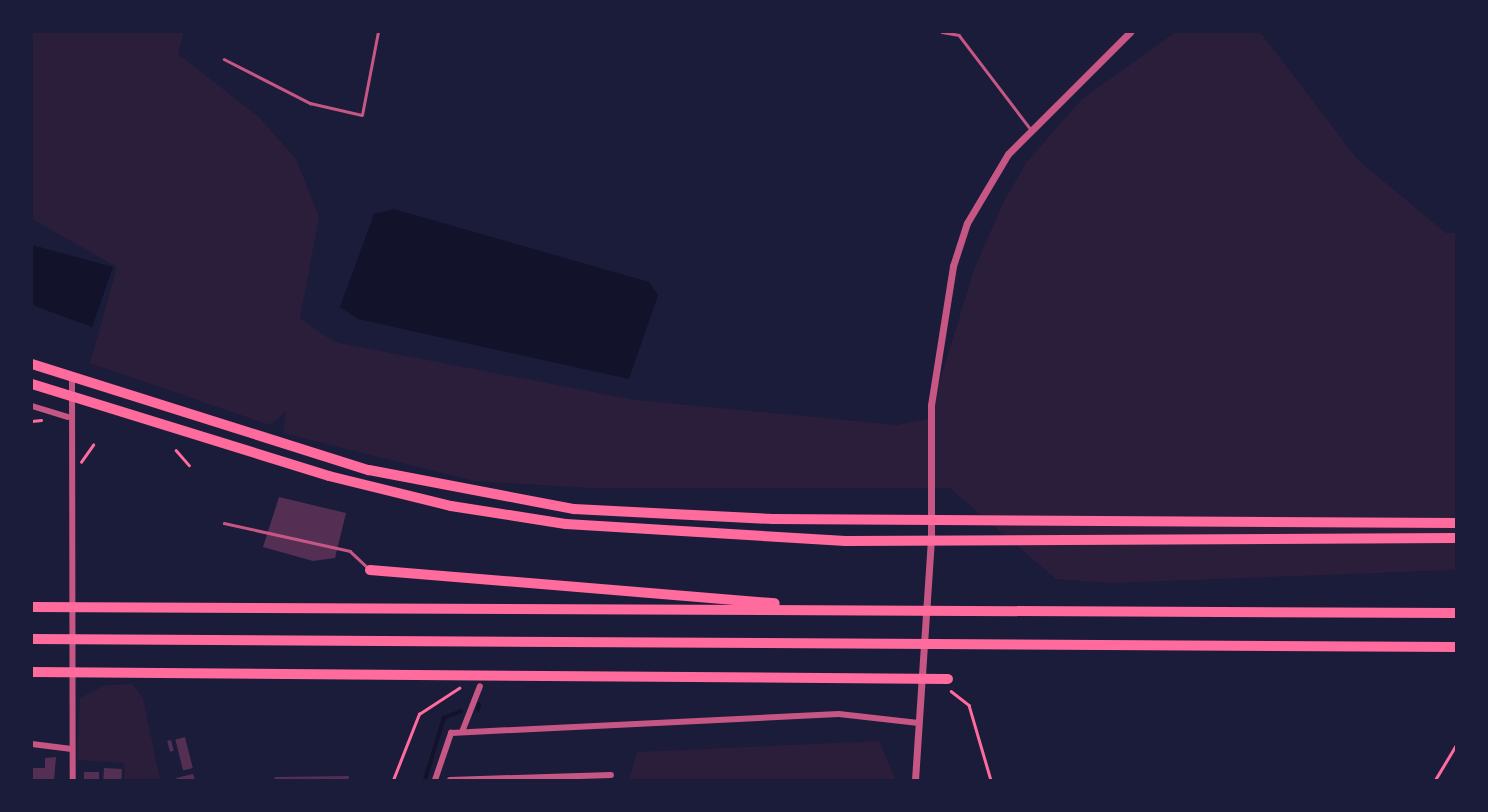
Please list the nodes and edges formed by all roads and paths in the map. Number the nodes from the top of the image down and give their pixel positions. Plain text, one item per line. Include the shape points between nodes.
1 (379, 32) edge
2 (942, 32) edge
3 (1130, 32) edge
4 (959, 33) edge
5 (224, 58) dead end
6 (1029, 127) junction
7 (32, 364) edge
8 (72, 377) junction
9 (32, 384) edge
10 (67, 395) junction
11 (32, 406) edge
12 (67, 417) junction
13 (93, 445) dead end
14 (176, 450) dead end
15 (189, 465) dead end
16 (76, 470) dead end
17 (930, 521) junction
18 (224, 523) dead end
19 (1457, 523) edge
20 (1457, 538) edge
21 (930, 540) junction
22 (370, 570) joint
23 (32, 607) edge
24 (835, 609) junction
25 (1457, 613) edge
26 (32, 639) edge
27 (1457, 648) edge
28 (32, 672) edge
29 (946, 683) joint
30 (480, 686) joint
31 (918, 723) junction
32 (462, 732) junction
33 (32, 744) edge
34 (1457, 745) edge
35 (72, 749) junction
36 (611, 775) dead end
37 (570, 778) edge
38 (73, 780) edge
39 (393, 780) edge
40 (435, 780) edge
41 (450, 780) edge
42 (915, 780) edge
43 (991, 780) edge
44 (1436, 780) edge

1 - 5 lane via 362,115 310,103
2 - 4 lane
3 - 6 street
4 - 6 lane
6 - 17 street via 967,223 942,307 931,405
7 - 8 main road
8 - 10 street
8 - 17 main road via 369,470 461,492 651,516
9 - 10 main road
10 - 12 street
10 - 21 main road via 329,476 516,517 627,530
11 - 12 street
12 - 35 street
13 - 16 path
14 - 15 path
17 - 19 main road
17 - 21 street
18 - 22 lane via 350,551
20 - 21 main road
21 - 31 street
22 - 24 highway
23 - 24 highway
24 - 25 highway
26 - 27 highway
28 - 29 highway
29 - 43 path via 969,705
30 - 32 street
30 - 39 path via 451,690 424,709
31 - 32 street via 839,714
31 - 42 street
32 - 40 street via 451,733
33 - 35 street
34 - 44 path
35 - 38 street
36 - 37 street
37 - 41 street

